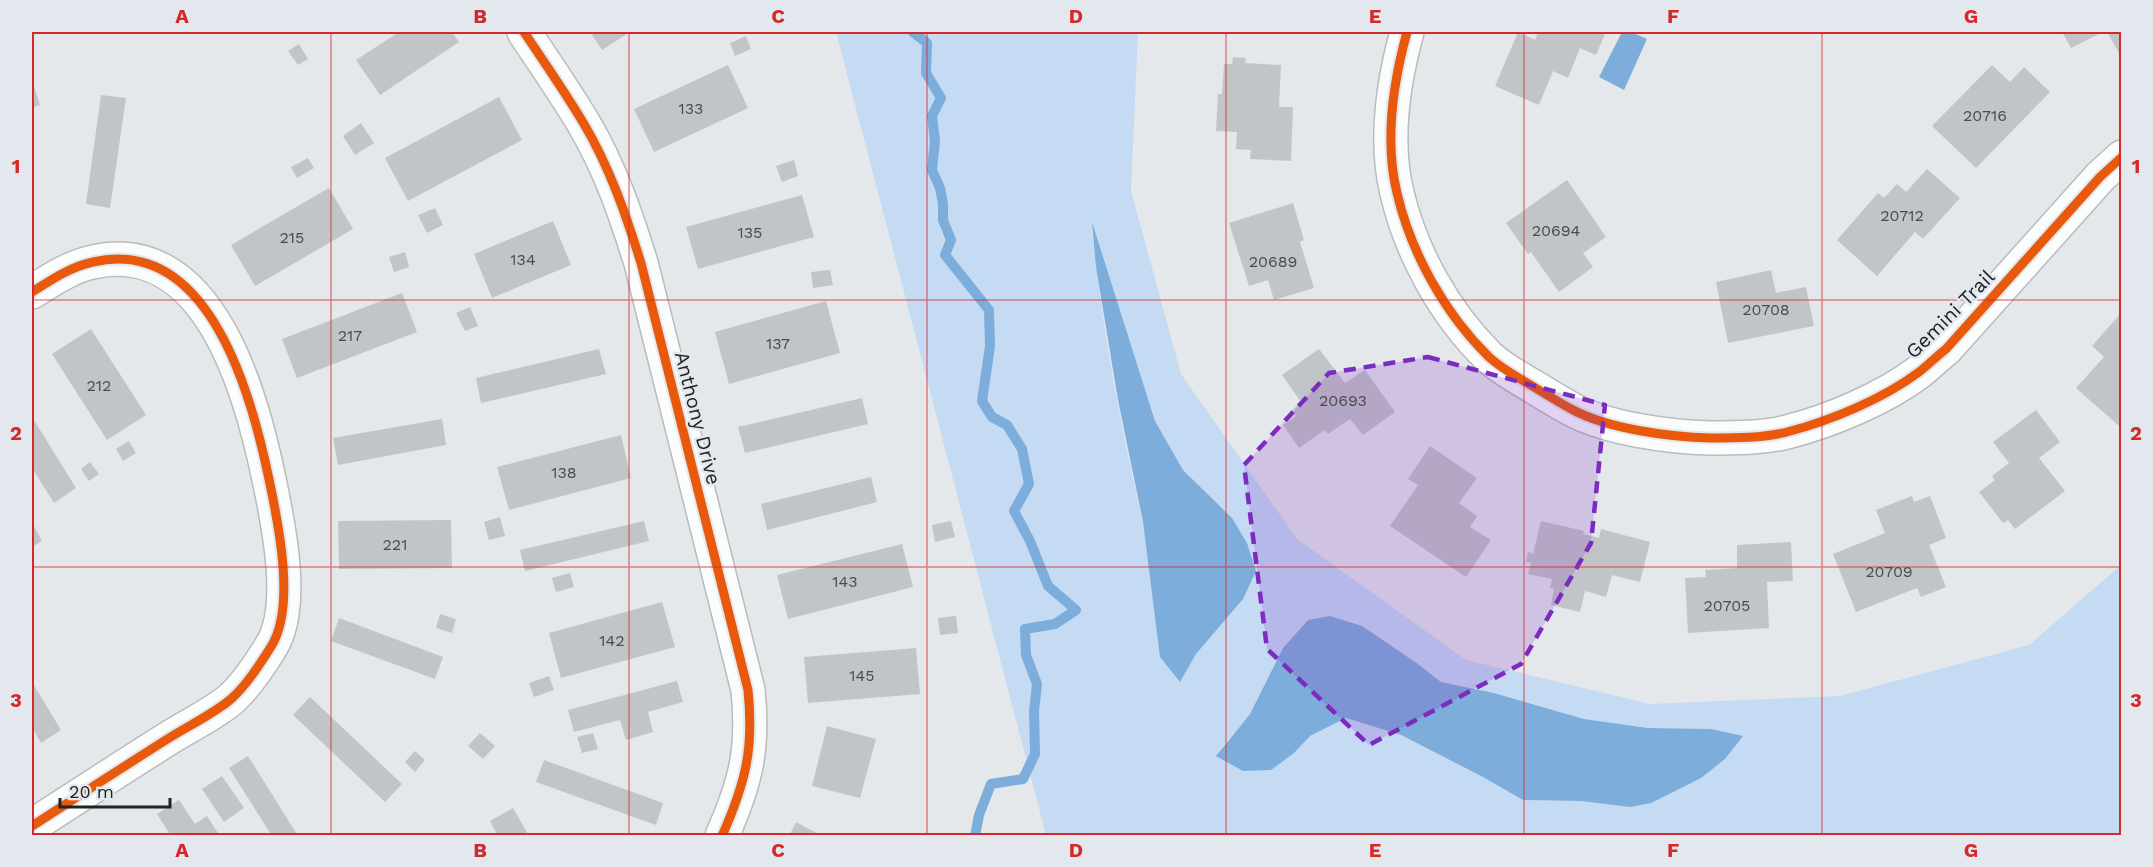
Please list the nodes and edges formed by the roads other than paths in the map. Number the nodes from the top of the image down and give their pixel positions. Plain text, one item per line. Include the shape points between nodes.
1 (524, 32) edge
2 (1407, 32) edge
3 (2121, 157) edge
4 (32, 292) edge
5 (32, 826) edge
6 (723, 836) edge

1 - 6 street, Anthony Drive via 584,124 625,210 748,690 750,750 744,780
2 - 3 street, Gemini Trail via 1394,84 1391,123 1396,192 1408,233 1442,297 1491,358 1518,377 1575,411 1654,433 1686,438 1785,433 1890,390 1946,349
4 - 5 street via 70,269 118,260 158,268 176,279 205,308 226,344 249,403 279,524 284,578 274,643 230,699

